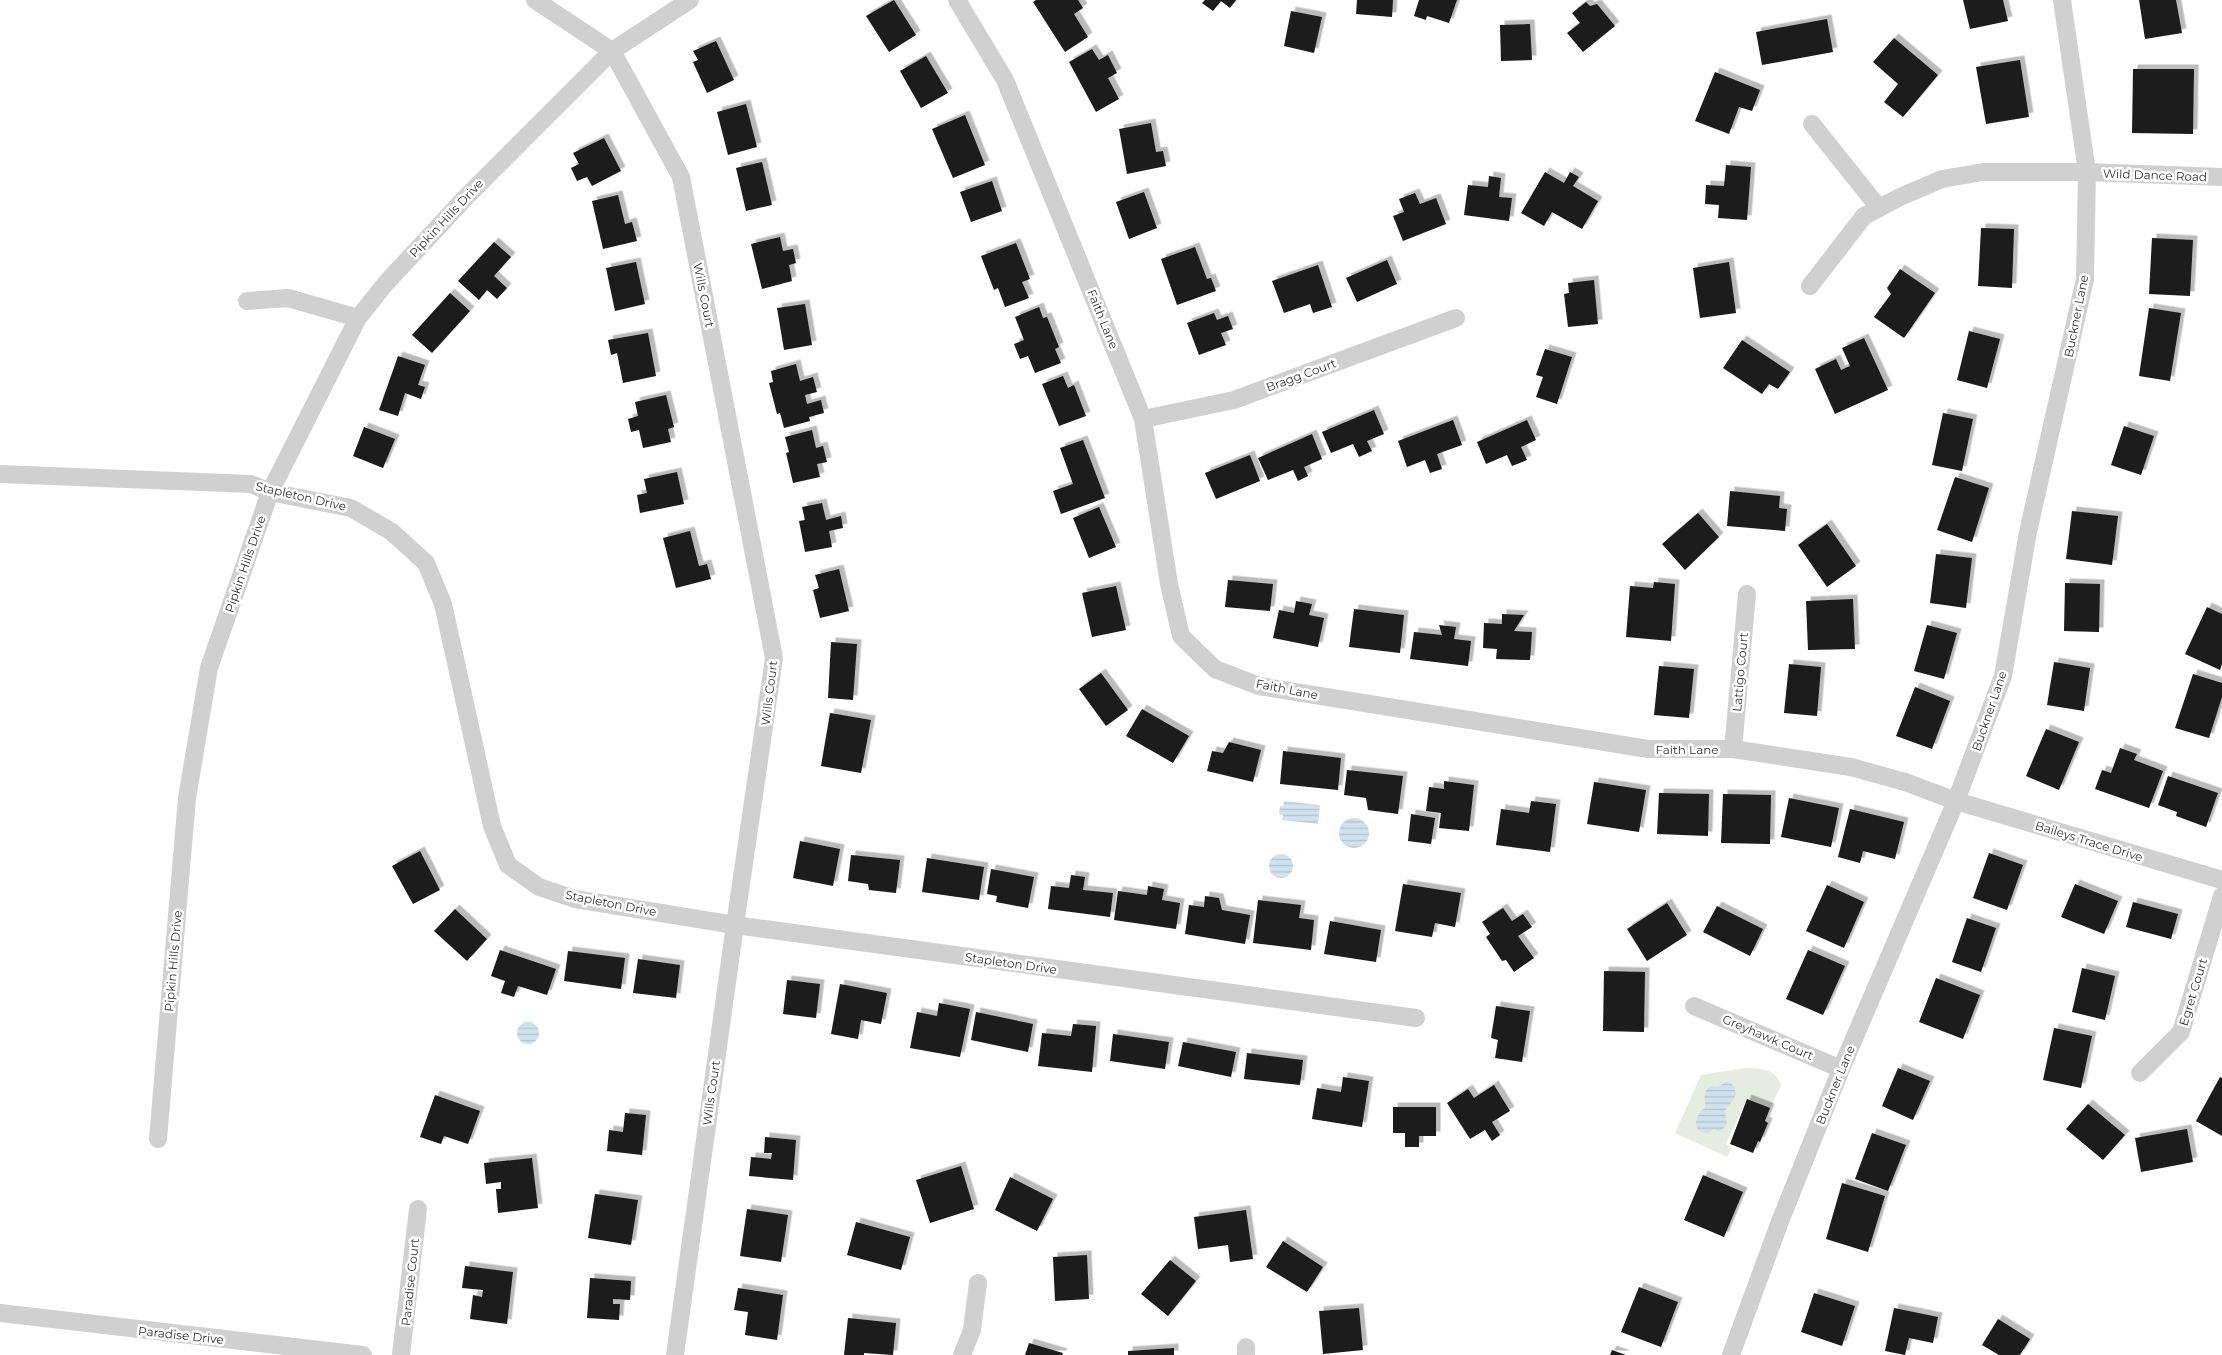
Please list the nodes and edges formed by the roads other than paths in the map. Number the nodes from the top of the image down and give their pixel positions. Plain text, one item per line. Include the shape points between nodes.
1 (535, 0) edge
2 (690, 0) edge
3 (957, 0) edge
4 (2062, 0) edge
5 (612, 51) junction
6 (1812, 124) dead end
7 (2087, 172) junction
8 (2222, 177) edge
9 (1879, 208) junction
10 (1810, 286) dead end
11 (247, 302) dead end
12 (358, 318) junction
13 (1456, 318) dead end
14 (1143, 419) junction
15 (0, 474) edge
16 (270, 492) junction
17 (1747, 594) dead end
18 (1734, 749) junction
19 (1956, 801) junction
20 (2222, 880) edge
21 (2222, 896) edge
22 (735, 925) junction
23 (1694, 1006) dead end
24 (1416, 1018) dead end
25 (1841, 1069) junction
26 (2140, 1073) dead end
27 (158, 1139) dead end
28 (418, 1208) dead end
29 (978, 1283) dead end
30 (0, 1313) edge
31 (363, 1355) edge
32 (401, 1355) edge
33 (675, 1355) edge
34 (962, 1355) edge
35 (1731, 1355) edge

1 - 5 street
2 - 5 street, Pipkin Hills Drive
3 - 14 street, Faith Lane via 1006,80
4 - 7 street, Buckner Lane
5 - 12 street, Pipkin Hills Drive via 466,196
5 - 22 street, Wills Court via 682,177 774,658
6 - 9 street
7 - 8 street, Wild Dance Road
7 - 9 street, Wild Dance Road via 1983,172 1942,179
7 - 19 street, Buckner Lane via 2086,279 2028,532 2003,676
9 - 10 street, Wild Dance Road via 1864,216
11 - 12 street via 288,298
12 - 16 street, Pipkin Hills Drive
13 - 14 street, Bragg Court via 1234,400
14 - 18 street, Faith Lane via 1169,584 1181,636 1215,669 1259,686 1648,749
15 - 16 street, Stapleton Drive via 251,484
16 - 22 street, Stapleton Drive via 351,508 392,532 426,563 443,604 492,826 508,865 539,887 575,899
16 - 27 street, Pipkin Hills Drive via 209,668 187,798
17 - 18 street, Lattigo Court
18 - 19 street, Faith Lane via 1851,767
19 - 20 street, Baileys Trace Drive
19 - 25 street, Buckner Lane
21 - 26 street, Egret Court via 2181,1032
22 - 24 street, Stapleton Drive
22 - 33 street, Wills Court
23 - 25 street, Greyhawk Court
25 - 35 street, Buckner Lane
28 - 32 street, Paradise Court
29 - 34 street via 972,1330
30 - 31 street, Paradise Drive

